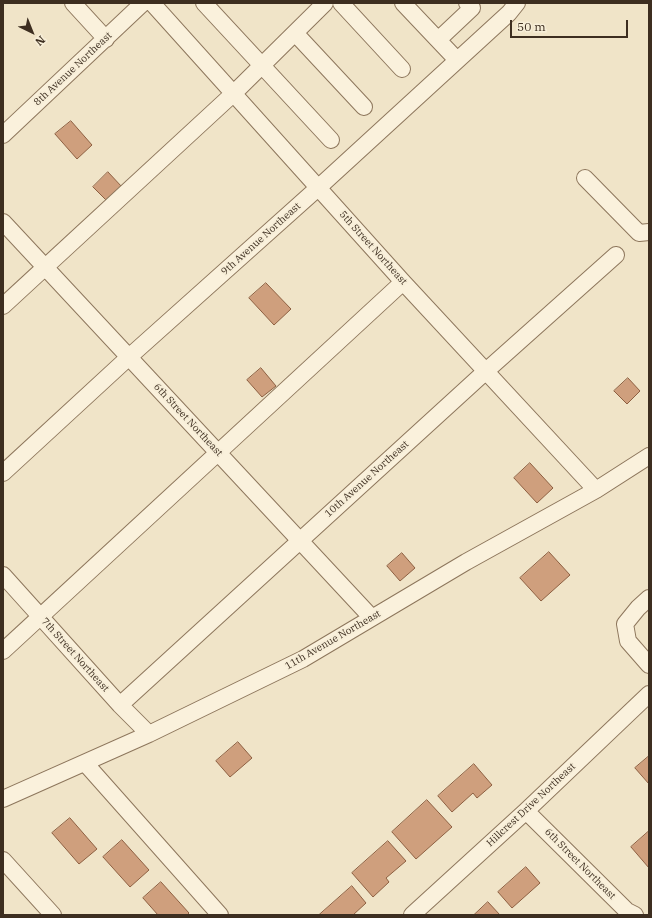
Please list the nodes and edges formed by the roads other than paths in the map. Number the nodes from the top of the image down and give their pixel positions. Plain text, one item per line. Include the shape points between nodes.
1 (73, 3) edge
2 (143, 3) edge
3 (152, 3) edge
4 (204, 3) edge
5 (326, 3) edge
6 (341, 3) edge
7 (403, 3) edge
8 (467, 3) edge
9 (517, 3) edge
10 (295, 32) junction
11 (106, 39) junction
12 (438, 40) junction
13 (458, 60) junction
14 (261, 66) junction
15 (402, 69) dead end
16 (234, 93) junction
17 (364, 107) dead end
18 (6, 127) edge
19 (331, 140) dead end
20 (585, 178) dead end
21 (319, 187) junction
22 (3, 222) edge
23 (649, 232) edge
24 (616, 255) dead end
25 (45, 267) junction
26 (403, 282) junction
27 (3, 306) edge
28 (128, 357) junction
29 (486, 370) junction
30 (218, 453) junction
31 (649, 456) edge
32 (3, 473) edge
33 (596, 490) junction
34 (300, 541) junction
35 (3, 575) edge
36 (649, 598) edge
37 (40, 616) junction
38 (372, 618) junction
39 (3, 651) edge
40 (649, 665) edge
41 (649, 694) edge
42 (120, 705) junction
43 (149, 734) junction
44 (85, 763) junction
45 (3, 800) edge
46 (526, 811) junction
47 (3, 860) edge
48 (53, 915) edge
49 (220, 915) edge
50 (412, 915) edge
51 (635, 915) edge

1 - 11 street
2 - 11 street, 8th Avenue Northeast
3 - 16 street, 5th Street Northeast
4 - 14 street
5 - 10 street
6 - 15 street
7 - 12 street
8 - 12 street via 472,8
9 - 13 street, 9th Avenue Northeast
10 - 14 street
10 - 17 street
11 - 18 street, 8th Avenue Northeast
12 - 13 street
13 - 21 street, 9th Avenue Northeast
14 - 16 street
14 - 19 street
16 - 21 street, 5th Street Northeast
16 - 25 street
20 - 23 street via 638,233
21 - 26 street, 5th Street Northeast
21 - 28 street, 9th Avenue Northeast
22 - 25 street, 6th Street Northeast
24 - 29 street, 10th Avenue Northeast
25 - 27 street
25 - 28 street, 6th Street Northeast
26 - 29 street, 5th Street Northeast
26 - 30 street
28 - 30 street, 6th Street Northeast
28 - 32 street, 9th Avenue Northeast
29 - 33 street, 5th Street Northeast
29 - 34 street, 10th Avenue Northeast
30 - 34 street, 6th Street Northeast
30 - 37 street
31 - 33 street, 11th Avenue Northeast
33 - 38 street, 11th Avenue Northeast
34 - 38 street, 6th Street Northeast
34 - 42 street, 10th Avenue Northeast
35 - 37 street, 7th Street Northeast
36 - 40 street via 625,624 628,641
37 - 39 street
37 - 42 street, 7th Street Northeast
38 - 43 street, 11th Avenue Northeast via 303,659
41 - 46 street, Hillcrest Drive Northeast
42 - 43 street, 7th Street Northeast
43 - 44 street, 11th Avenue Northeast
44 - 45 street, 11th Avenue Northeast
44 - 49 street
46 - 50 street, Hillcrest Drive Northeast
46 - 51 street, 6th Street Northeast via 627,911
47 - 48 street

